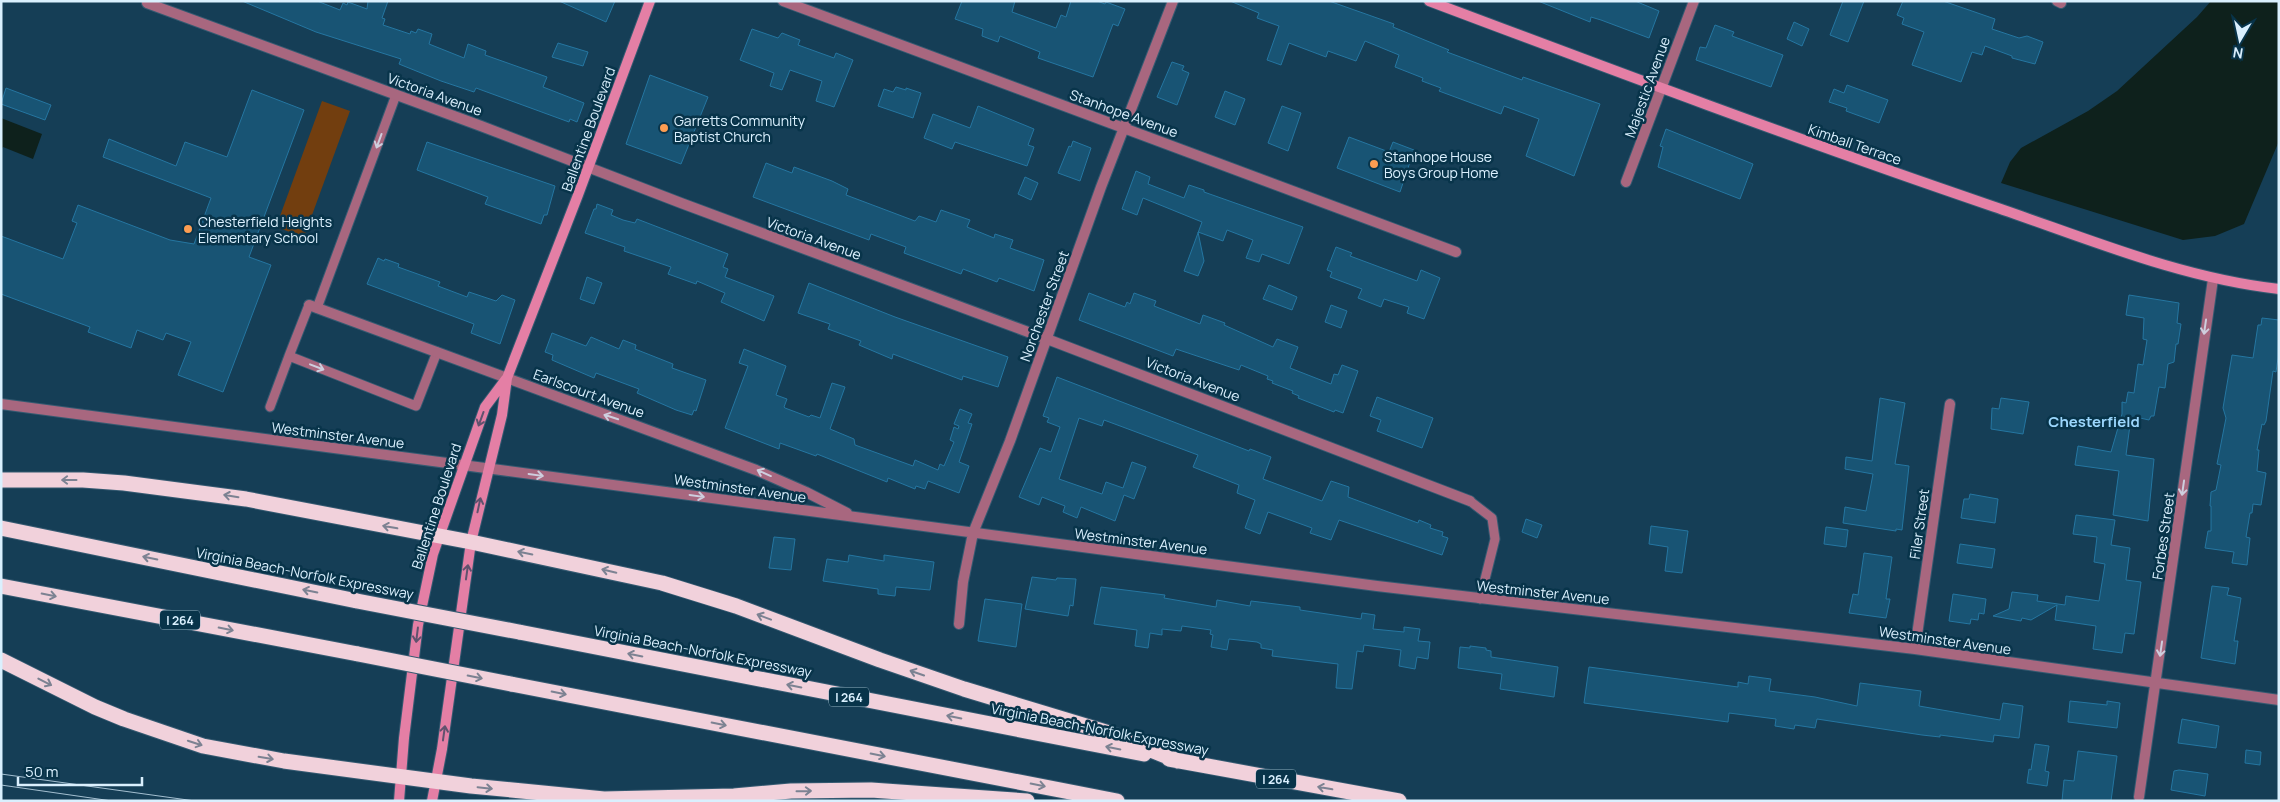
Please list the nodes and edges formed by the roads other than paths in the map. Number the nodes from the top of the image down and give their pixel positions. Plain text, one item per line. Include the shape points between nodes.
1 (650, 1) edge
2 (783, 1) edge
3 (1173, 1) edge
4 (1429, 1) edge
5 (1694, 1) edge
6 (147, 3) dead end
7 (1662, 88) junction
8 (396, 95) junction
9 (1124, 128) junction
10 (588, 168) junction
11 (1626, 182) dead end
12 (1456, 252) dead end
13 (2213, 279) junction
14 (2279, 289) edge
15 (313, 307) junction
16 (1047, 339) junction
17 (436, 352) junction
18 (289, 356) junction
19 (507, 378) junction
20 (1, 404) edge
21 (1950, 404) dead end
22 (270, 407) dead end
23 (463, 465) junction
24 (487, 468) junction
25 (1, 480) edge
26 (1470, 501) joint
27 (855, 518) junction
28 (1, 528) edge
29 (973, 533) junction
30 (438, 536) junction
31 (471, 542) junction
32 (1, 586) edge
33 (1480, 599) junction
34 (958, 624) dead end
35 (1915, 649) junction
36 (1, 660) edge
37 (2156, 683) junction
38 (2279, 700) edge
39 (1178, 761) junction
40 (400, 776) junction
41 (436, 782) junction
42 (2140, 797) dead end
43 (399, 801) edge
44 (432, 801) edge
45 (1027, 801) edge
46 (1116, 801) edge
47 (1399, 801) edge

1 - 10 street, Ballentine Boulevard
2 - 9 street, Stanhope Avenue
3 - 9 street, Norchester Street
4 - 7 street, Kimball Terrace
5 - 7 street, Majestic Avenue
6 - 8 street, Victoria Avenue
7 - 11 street, Majestic Avenue
7 - 13 street, Kimball Terrace via 1840,154
8 - 10 street, Victoria Avenue
8 -> 15 lane
9 - 12 street, Stanhope Avenue
9 - 16 street, Norchester Street
10 - 16 street, Victoria Avenue
10 - 19 street, Ballentine Boulevard
13 - 14 street, Kimball Terrace
13 -> 37 street, Forbes Street
15 - 17 street, Earlscourt Avenue
15 - 18 lane
16 - 26 street, Victoria Avenue
16 - 29 street, Norchester Street
18 -> 17 lane via 416,406
17 - 19 street, Earlscourt Avenue
18 - 22 lane
19 -> 23 street, Ballentine Boulevard via 485,407
19 - 24 street, Ballentine Boulevard via 502,415
27 -> 19 street, Earlscourt Avenue via 756,470
20 - 23 street, Westminster Avenue
21 - 35 street, Filer Street
23 - 24 street, Westminster Avenue
23 - 30 street, Ballentine Boulevard
24 -> 27 street, Westminster Avenue
31 -> 24 street, Ballentine Boulevard
30 -> 25 highway via 178,488 83,480
26 - 33 lane via 1492,518 1494,539
27 - 29 street, Westminster Avenue
39 -> 28 highway, Virginia Beach-Norfolk Expressway / I 264, bridge
29 - 33 street, Westminster Avenue
29 - 34 street, Norchester Street
30 - 31 highway
30 -> 40 street, Ballentine Boulevard via 420,616
39 -> 31 highway via 1110,733 964,689 727,603 653,581
41 -> 31 street, Ballentine Boulevard
32 -> 46 highway, I 264, bridge
33 - 35 street, Westminster Avenue
35 - 37 street, Westminster Avenue
36 -> 40 highway via 95,707 203,746 262,758
37 - 38 street, Westminster Avenue
37 - 42 street, Forbes Street
47 -> 39 highway, Virginia Beach-Norfolk Expressway / I 264
40 - 41 highway
40 - 43 street, Ballentine Boulevard
41 - 44 street, Ballentine Boulevard
41 -> 45 highway via 604,800 871,790

